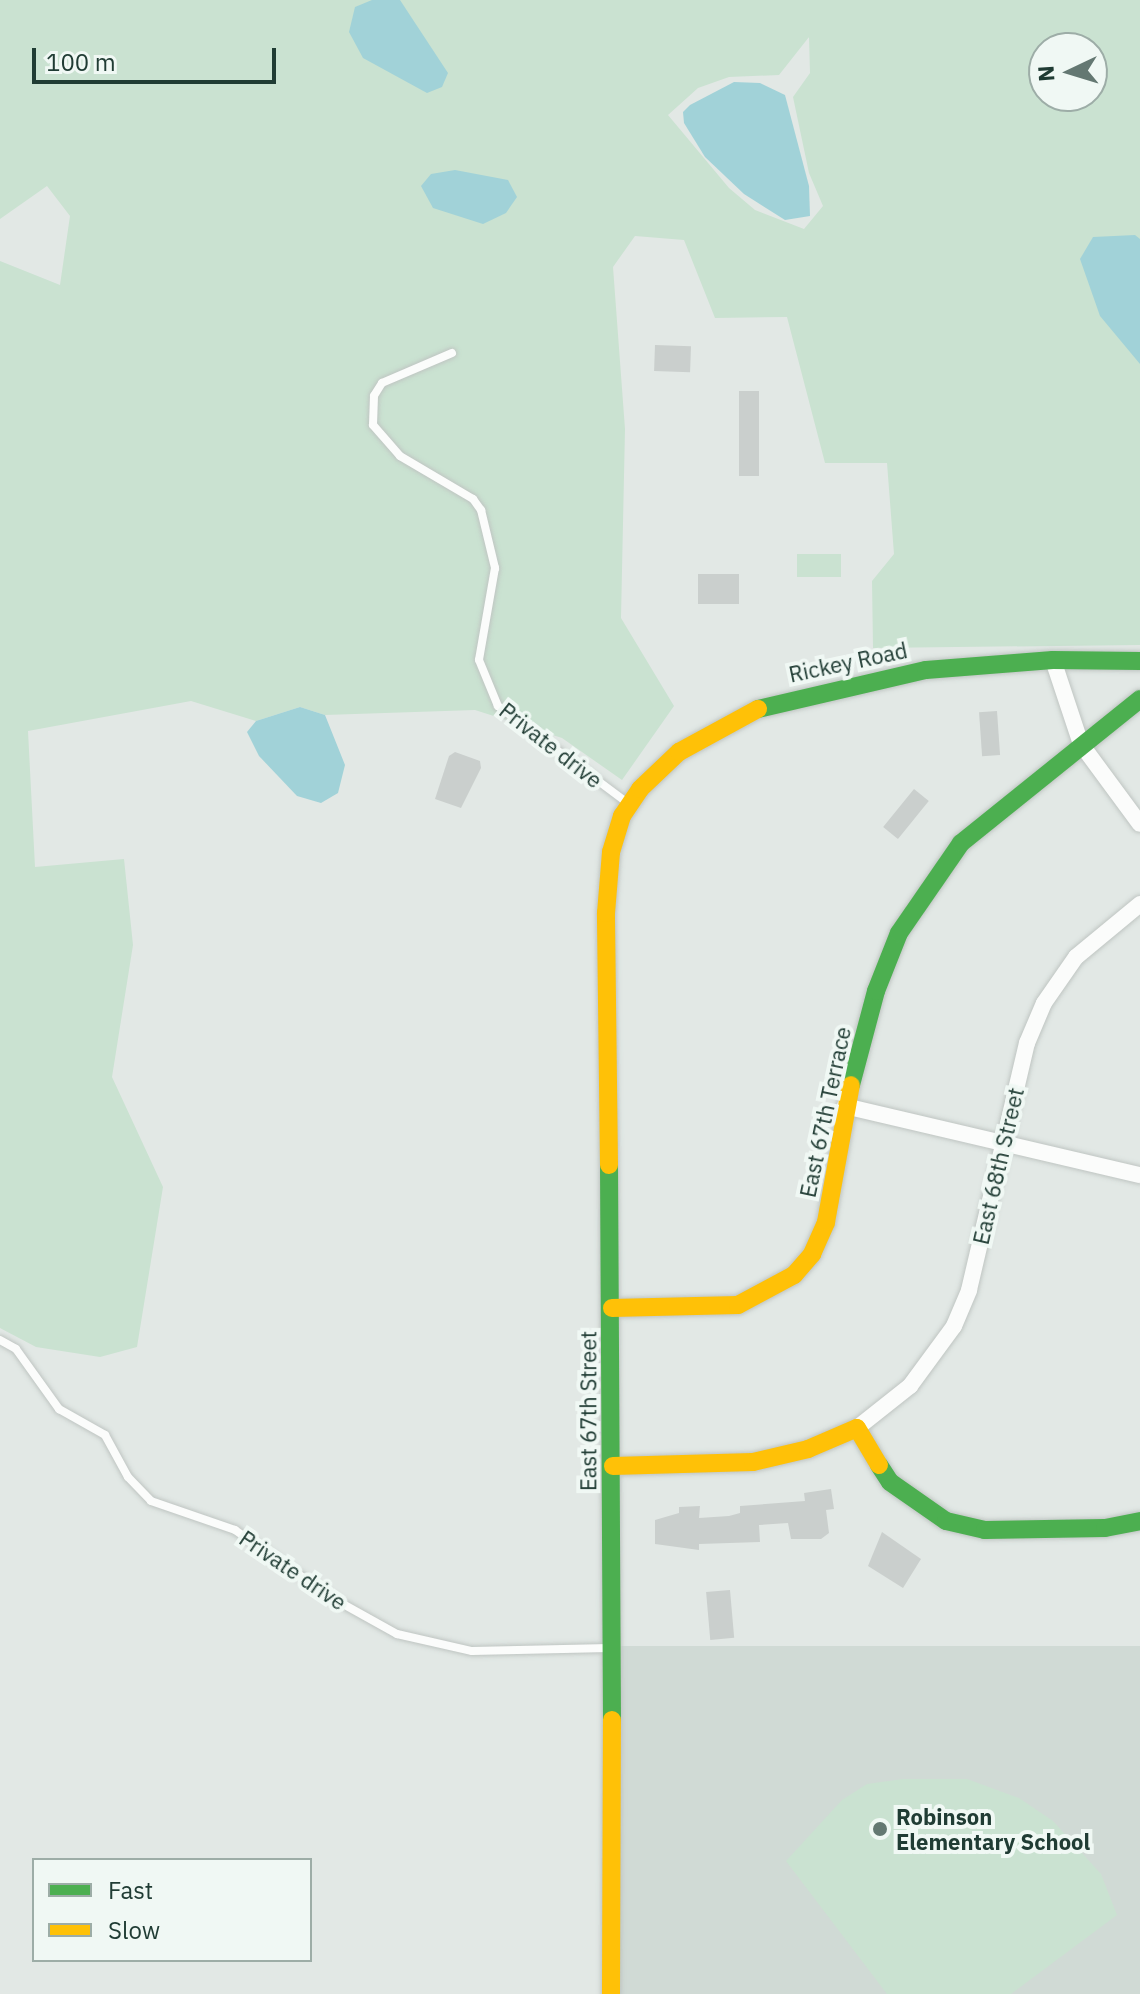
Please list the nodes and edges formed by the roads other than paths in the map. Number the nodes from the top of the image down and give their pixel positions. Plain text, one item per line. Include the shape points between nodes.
1 (452, 353) dead end
2 (1053, 660) junction
3 (1140, 661) edge
4 (1140, 699) edge
5 (1081, 744) junction
6 (629, 804) junction
7 (1140, 824) edge
8 (617, 830) joint
9 (1140, 904) edge
10 (845, 1106) junction
11 (1004, 1144) junction
12 (1140, 1175) edge
13 (612, 1308) junction
14 (0, 1340) edge
15 (857, 1428) junction
16 (613, 1466) junction
17 (1140, 1521) edge
18 (610, 1648) junction
19 (611, 1994) edge

1 - 6 lane, Private drive via 382,383 374,396 373,425 400,456 473,499 481,510 495,568 479,660 498,706
2 - 3 street, Rickey Road
2 - 5 street
2 - 6 street, Rickey Road via 914,672 765,705 679,752
4 - 5 street, East 67th Terrace
5 - 7 street
5 - 10 street, East 67th Terrace via 961,843 899,933 876,991
6 - 8 street, Rickey Road
8 - 13 street, East 67th Street via 606,913
9 - 11 street, East 68th Street via 1076,957 1044,1003 1027,1043
10 - 11 street
10 - 13 street, East 67th Terrace via 826,1222 812,1254 794,1275 738,1305
11 - 12 street
11 - 15 street, East 68th Street via 969,1290 954,1326 910,1386
13 - 16 street, East 67th Street
14 - 18 lane, Private drive via 16,1349 59,1409 105,1435 128,1477 151,1501 235,1530 334,1599 397,1634 472,1651
15 - 16 street via 808,1449 753,1462
15 - 17 street via 890,1482 946,1521 985,1530 1105,1528
16 - 18 street, East 67th Street
18 - 19 street, East 67th Street

